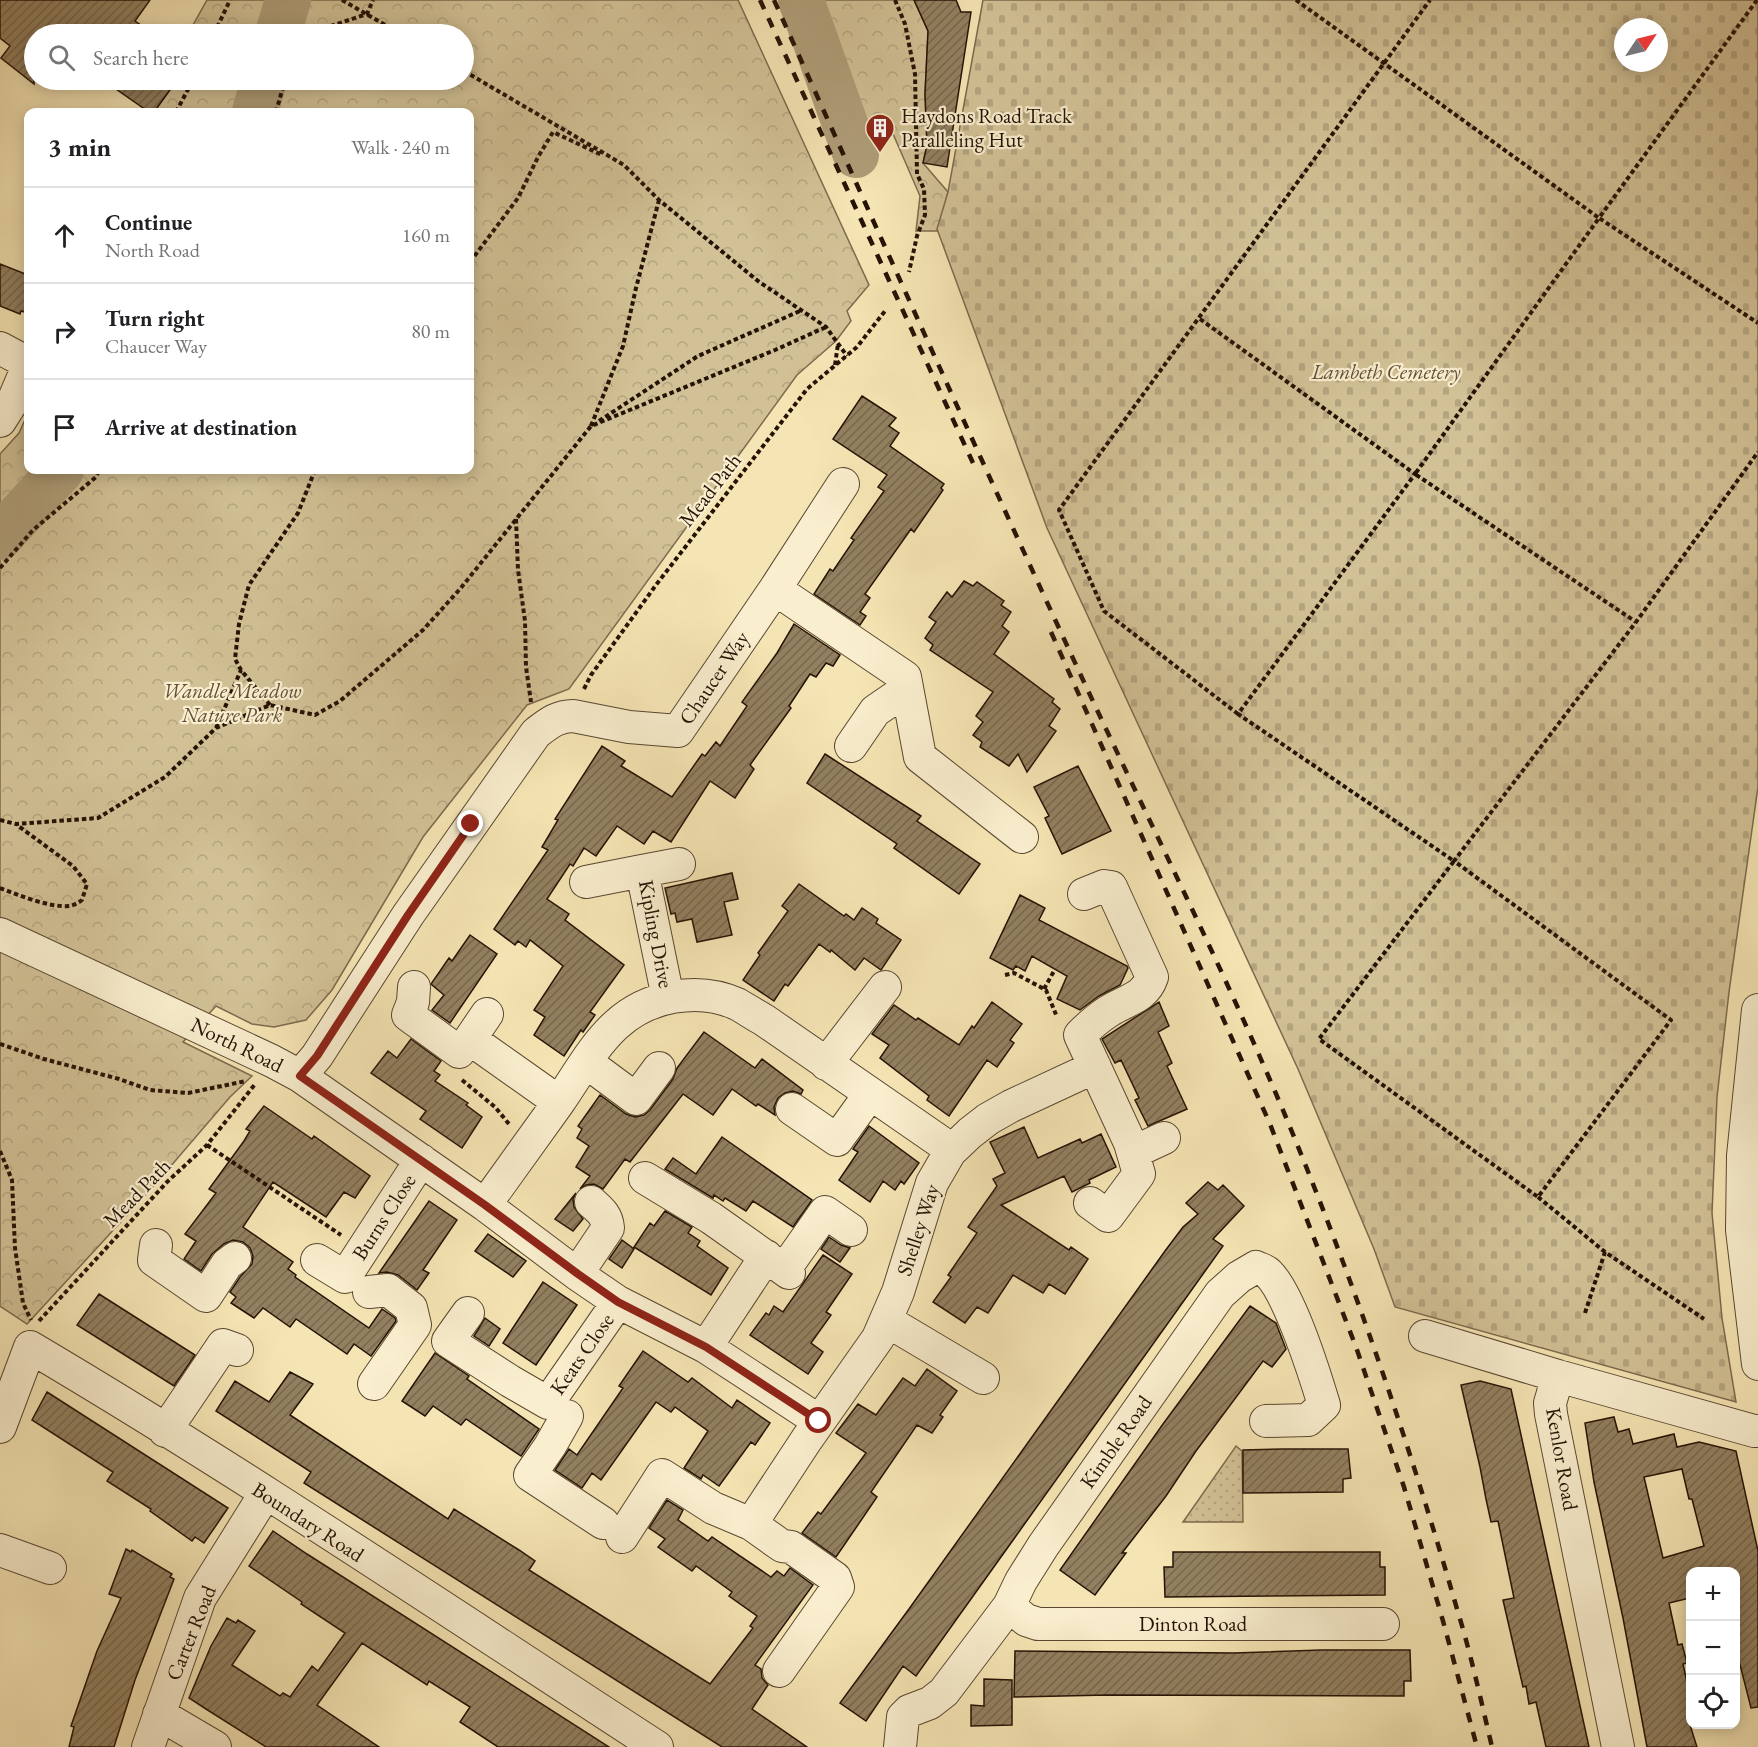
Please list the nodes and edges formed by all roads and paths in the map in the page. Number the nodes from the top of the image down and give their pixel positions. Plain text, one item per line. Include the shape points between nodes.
1 (230, 0) edge
2 (342, 0) edge
3 (373, 0) edge
4 (895, 0) edge
5 (1296, 0) edge
6 (1430, 0) edge
7 (1757, 0) edge
8 (367, 14) junction
9 (219, 24) edge
10 (337, 24) edge
11 (384, 24) edge
12 (1384, 65) junction
13 (474, 77) edge
14 (188, 90) edge
15 (282, 90) edge
16 (178, 108) edge
17 (277, 108) edge
18 (624, 165) junction
19 (659, 200) junction
20 (1599, 218) junction
21 (474, 257) edge
22 (909, 272) dead end
23 (801, 311) junction
24 (885, 311) dead end
25 (1200, 319) junction
26 (1758, 323) edge
27 (826, 327) junction
28 (838, 344) junction
29 (0, 348) edge
30 (847, 356) junction
31 (24, 363) edge
32 (835, 366) junction
33 (24, 375) edge
34 (0, 421) edge
35 (591, 426) junction
36 (1758, 452) edge
37 (97, 474) edge
38 (313, 474) edge
39 (1415, 474) junction
40 (843, 484) dead end
41 (516, 518) junction
42 (0, 568) edge
43 (775, 589) junction
44 (1636, 622) junction
45 (241, 670) junction
46 (907, 689) junction
47 (584, 694) dead end
48 (270, 705) junction
49 (533, 712) dead end
50 (1238, 714) junction
51 (216, 728) junction
52 (851, 746) dead end
53 (0, 820) edge
54 (16, 824) junction
55 (1022, 837) dead end
56 (1454, 861) junction
57 (679, 864) dead end
58 (642, 872) junction
59 (586, 882) dead end
60 (0, 888) edge
61 (1084, 894) dead end
62 (0, 934) edge
63 (1054, 971) dead end
64 (1005, 975) dead end
65 (414, 987) dead end
66 (885, 987) dead end
67 (1044, 989) junction
68 (668, 998) junction
69 (1758, 1010) edge
70 (1069, 1028) junction
71 (0, 1044) edge
72 (461, 1049) junction
73 (586, 1062) junction
74 (826, 1064) junction
75 (659, 1068) dead end
76 (300, 1076) junction
77 (1100, 1076) junction
78 (870, 1094) junction
79 (559, 1102) junction
80 (792, 1109) dead end
81 (511, 1126) dead end
82 (1164, 1138) dead end
83 (207, 1145) junction
84 (0, 1151) edge
85 (950, 1152) junction
86 (1134, 1152) junction
87 (421, 1160) junction
88 (645, 1178) dead end
89 (1538, 1197) junction
90 (591, 1202) dead end
91 (1090, 1203) dead end
92 (485, 1205) junction
93 (851, 1230) dead end
94 (156, 1245) dead end
95 (362, 1249) junction
96 (1605, 1252) junction
97 (235, 1258) dead end
98 (317, 1260) dead end
99 (780, 1266) junction
100 (578, 1274) junction
101 (357, 1285) junction
102 (618, 1302) junction
103 (468, 1313) dead end
104 (1585, 1313) dead end
105 (1704, 1319) dead end
106 (887, 1321) junction
107 (32, 1322) dead end
108 (36, 1332) dead end
109 (1425, 1336) dead end
110 (706, 1347) junction
111 (237, 1350) dead end
112 (1758, 1364) edge
113 (1557, 1376) junction
114 (983, 1378) dead end
115 (374, 1384) dead end
116 (564, 1414) junction
117 (819, 1421) junction
118 (1266, 1421) dead end
119 (0, 1427) edge
120 (165, 1431) junction
121 (1758, 1431) edge
122 (265, 1494) junction
123 (752, 1524) junction
124 (0, 1550) edge
125 (51, 1568) dead end
126 (1009, 1606) junction
127 (1383, 1624) dead end
128 (779, 1671) dead end
129 (159, 1714) junction
130 (148, 1747) edge
131 (215, 1747) edge
132 (657, 1747) edge
133 (900, 1747) edge
134 (1618, 1747) edge

1 - 9 path
2 - 8 path
3 - 8 path
4 - 22 path via 905,24 915,74 916,174 924,189 925,215
5 - 12 path
6 - 12 path
7 - 20 path
8 - 10 path
8 - 11 path
12 - 20 path
12 - 25 path
13 - 18 path
14 - 16 path
15 - 17 path
18 - 19 path
18 - 21 path via 553,132 518,198
19 - 23 path
19 - 35 path via 623,346
20 - 26 path
20 - 39 path
23 - 27 path
23 - 35 path via 698,356
24 - 30 path, Mead Path via 865,340
25 - 39 path
25 - 50 path via 1059,510 1104,611
27 - 28 path
27 - 35 path
28 - 30 path
28 - 32 path
29 - 31 street
30 - 32 path, Mead Path
32 - 47 path, Mead Path via 807,389 656,585 591,675
33 - 34 street
35 - 41 path
36 - 44 path
37 - 42 path via 33,530
38 - 45 path via 298,513 249,585 235,659
39 - 44 path
39 - 50 path
40 - 43 street, Chaucer Way
41 - 48 path via 423,630 340,701 315,715
41 - 49 path via 526,667
43 - 46 street via 905,677
43 - 76 street, Chaucer Way via 678,730 629,727 565,716 552,720 537,733
44 - 56 path
45 - 48 path
45 - 51 path
46 - 52 street via 875,711
46 - 55 street via 920,757
48 - 51 path
50 - 56 path
51 - 54 path via 165,777 98,818
53 - 54 path
54 - 60 path via 73,866 87,884 82,900 73,906
56 - 89 path via 1671,1020
56 - 89 path via 1319,1039
57 - 58 street, Kipling Drive
58 - 59 street
58 - 68 street, Kipling Drive
61 - 70 street via 1111,887 1152,977 1137,997
62 - 76 street, North Road
63 - 67 path
64 - 67 path via 1014,973
65 - 72 street via 408,1015
66 - 74 street
67 - 70 path
68 - 73 street, Kipling Drive via 640,1008 617,1024
68 - 74 street, Kipling Drive via 702,995 735,1003
69 - 112 street via 1743,1156 1742,1230
70 - 77 street
71 - 83 path, Mead Path via 150,1090 188,1093 259,1079
72 - 79 street
72 - 81 path via 495,1107
73 - 75 street via 629,1109
73 - 79 street, Kipling Drive
74 - 78 street, Kipling Drive
76 - 87 street, North Road
77 - 85 street, Shelley Way via 1011,1106 988,1119
77 - 86 street
78 - 80 street via 837,1140
78 - 85 street, Kipling Drive
79 - 92 street, Kipling Drive
82 - 86 street
83 - 95 path
83 - 108 path, Mead Path via 91,1263 40,1321
84 - 107 path via 12,1180 15,1248 23,1303
85 - 106 street, Shelley Way via 932,1183
86 - 91 street via 1139,1174 1108,1216
87 - 92 street, North Road
87 - 95 street, Burns Close
88 - 99 street
89 - 96 path
90 - 100 street via 603,1212 608,1228
92 - 100 street, North Road
93 - 99 street via 825,1212
94 - 97 street via 154,1260 206,1296
95 - 101 street, Burns Close
96 - 104 path
96 - 105 path
98 - 101 street, Burns Close
99 - 110 street
100 - 102 street, North Road
101 - 115 street via 388,1290 411,1308 415,1325
102 - 110 street, North Road
102 - 116 street, Keats Close
103 - 116 street, Keats Close via 448,1341
106 - 114 street
106 - 117 street, Shelley Way
109 - 113 street
110 - 117 street, North Road
111 - 120 street via 222,1345
113 - 121 street, Kenlor Road
113 - 134 street, Kenlor Road via 1551,1414
116 - 123 street via 550,1446 530,1475 612,1530 662,1475 713,1508
117 - 123 street, Shelley Way
118 - 126 street, Kimble Road via 1308,1420 1324,1405 1278,1285 1267,1272 1256,1268 1220,1294 1043,1546
119 - 120 street, Boundary Road via 30,1347
120 - 122 street, Boundary Road
122 - 129 street, Carter Road via 200,1598
122 - 132 street, Boundary Road
123 - 128 street via 835,1578 838,1587
124 - 125 street
126 - 127 street, Dinton Road via 1038,1624
126 - 133 street, Kimble Road via 944,1692 903,1717
129 - 130 street, Carter Road
129 - 131 street

